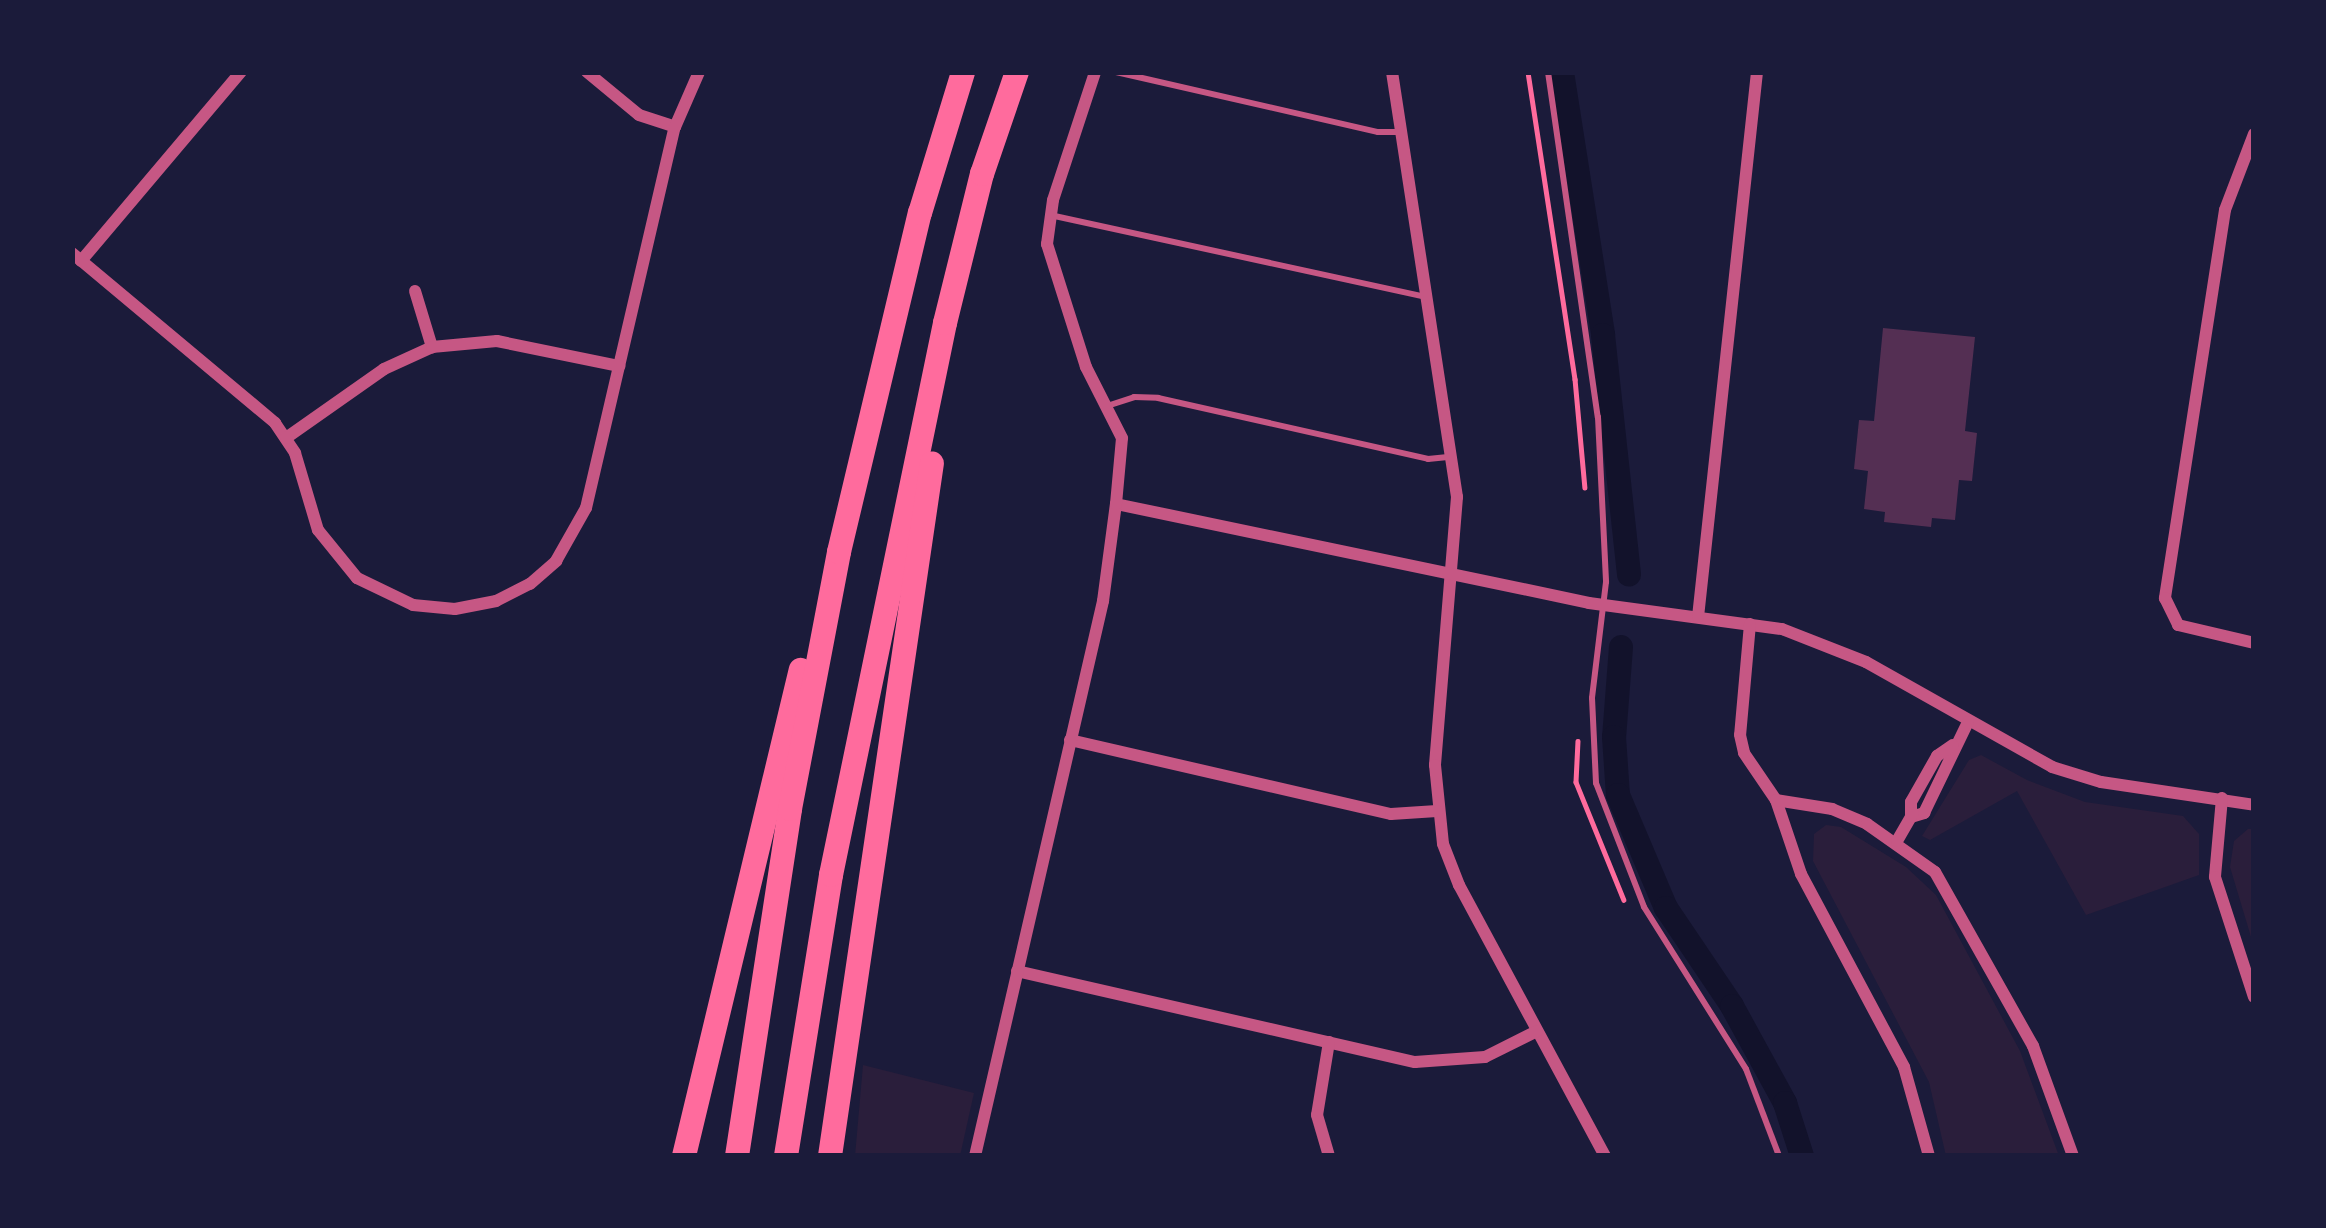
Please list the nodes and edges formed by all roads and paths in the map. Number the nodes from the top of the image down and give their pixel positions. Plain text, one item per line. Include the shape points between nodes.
1 (241, 72) edge
2 (587, 72) edge
3 (699, 72) edge
4 (963, 72) edge
5 (1017, 72) edge
6 (1095, 72) edge
7 (1116, 72) edge
8 (1392, 72) edge
9 (1528, 72) edge
10 (1548, 72) edge
11 (1757, 72) edge
12 (675, 127) junction
13 (1401, 132) junction
14 (2254, 134) edge
15 (1049, 215) junction
16 (77, 257) edge
17 (416, 291) dead end
18 (1427, 296) junction
19 (945, 323) junction
20 (432, 347) junction
21 (619, 366) junction
22 (1107, 406) junction
23 (869, 419) junction
24 (286, 438) junction
25 (1452, 456) junction
26 (1585, 489) dead end
27 (1117, 504) junction
28 (1452, 576) junction
29 (1605, 606) junction
30 (1698, 617) junction
31 (1750, 624) junction
32 (2254, 643) edge
33 (1967, 722) junction
34 (1070, 740) junction
35 (2222, 798) junction
36 (1776, 800) junction
37 (2254, 805) edge
38 (1437, 811) junction
39 (1897, 841) junction
40 (1017, 971) junction
41 (2254, 997) edge
42 (1537, 1030) junction
43 (1328, 1042) junction
44 (684, 1156) edge
45 (736, 1156) edge
46 (786, 1156) edge
47 (830, 1156) edge
48 (975, 1156) edge
49 (1329, 1156) edge
50 (1605, 1156) edge
51 (1779, 1156) edge
52 (1929, 1156) edge
53 (2073, 1156) edge

1 - 16 street
2 - 12 street via 639,115
3 - 12 street
4 - 23 highway
5 - 19 highway
6 - 15 street
7 - 13 lane
8 - 13 street
9 - 26 path
10 - 29 lane via 1598,417
11 - 30 street
12 - 21 street
13 - 18 street
14 - 32 street via 2221,229 2165,598 2170,618 2187,629
15 - 18 lane
15 - 22 street via 1052,273
16 - 24 street
17 - 20 street
18 - 25 street
19 - 46 highway via 831,875
19 - 47 highway
20 - 21 street via 497,340
20 - 24 street via 384,369
21 - 24 street via 591,493 567,548 530,584 475,607 413,605 357,578 318,530
22 - 25 lane via 1158,398 1428,459
22 - 27 street via 1122,438
23 - 44 highway
23 - 45 highway via 790,809
25 - 28 street
27 - 28 street
27 - 34 street
28 - 29 street
28 - 38 street
29 - 30 street
29 - 51 lane via 1592,698 1596,783 1644,907 1746,1069
30 - 31 street
31 - 33 street via 1839,649
31 - 36 street via 1741,745
33 - 35 street via 2077,776
33 - 39 street via 1924,812 1911,817
34 - 38 street via 1391,814
34 - 40 street
35 - 37 street
35 - 41 street via 2215,877
36 - 39 street via 1832,809
36 - 52 street via 1801,874 1912,1086
38 - 42 street via 1452,872
39 - 53 street via 1935,872 1994,974 2033,1046
40 - 43 street
40 - 48 street
42 - 43 street via 1502,1051 1450,1063
42 - 50 street
43 - 49 street via 1317,1115

